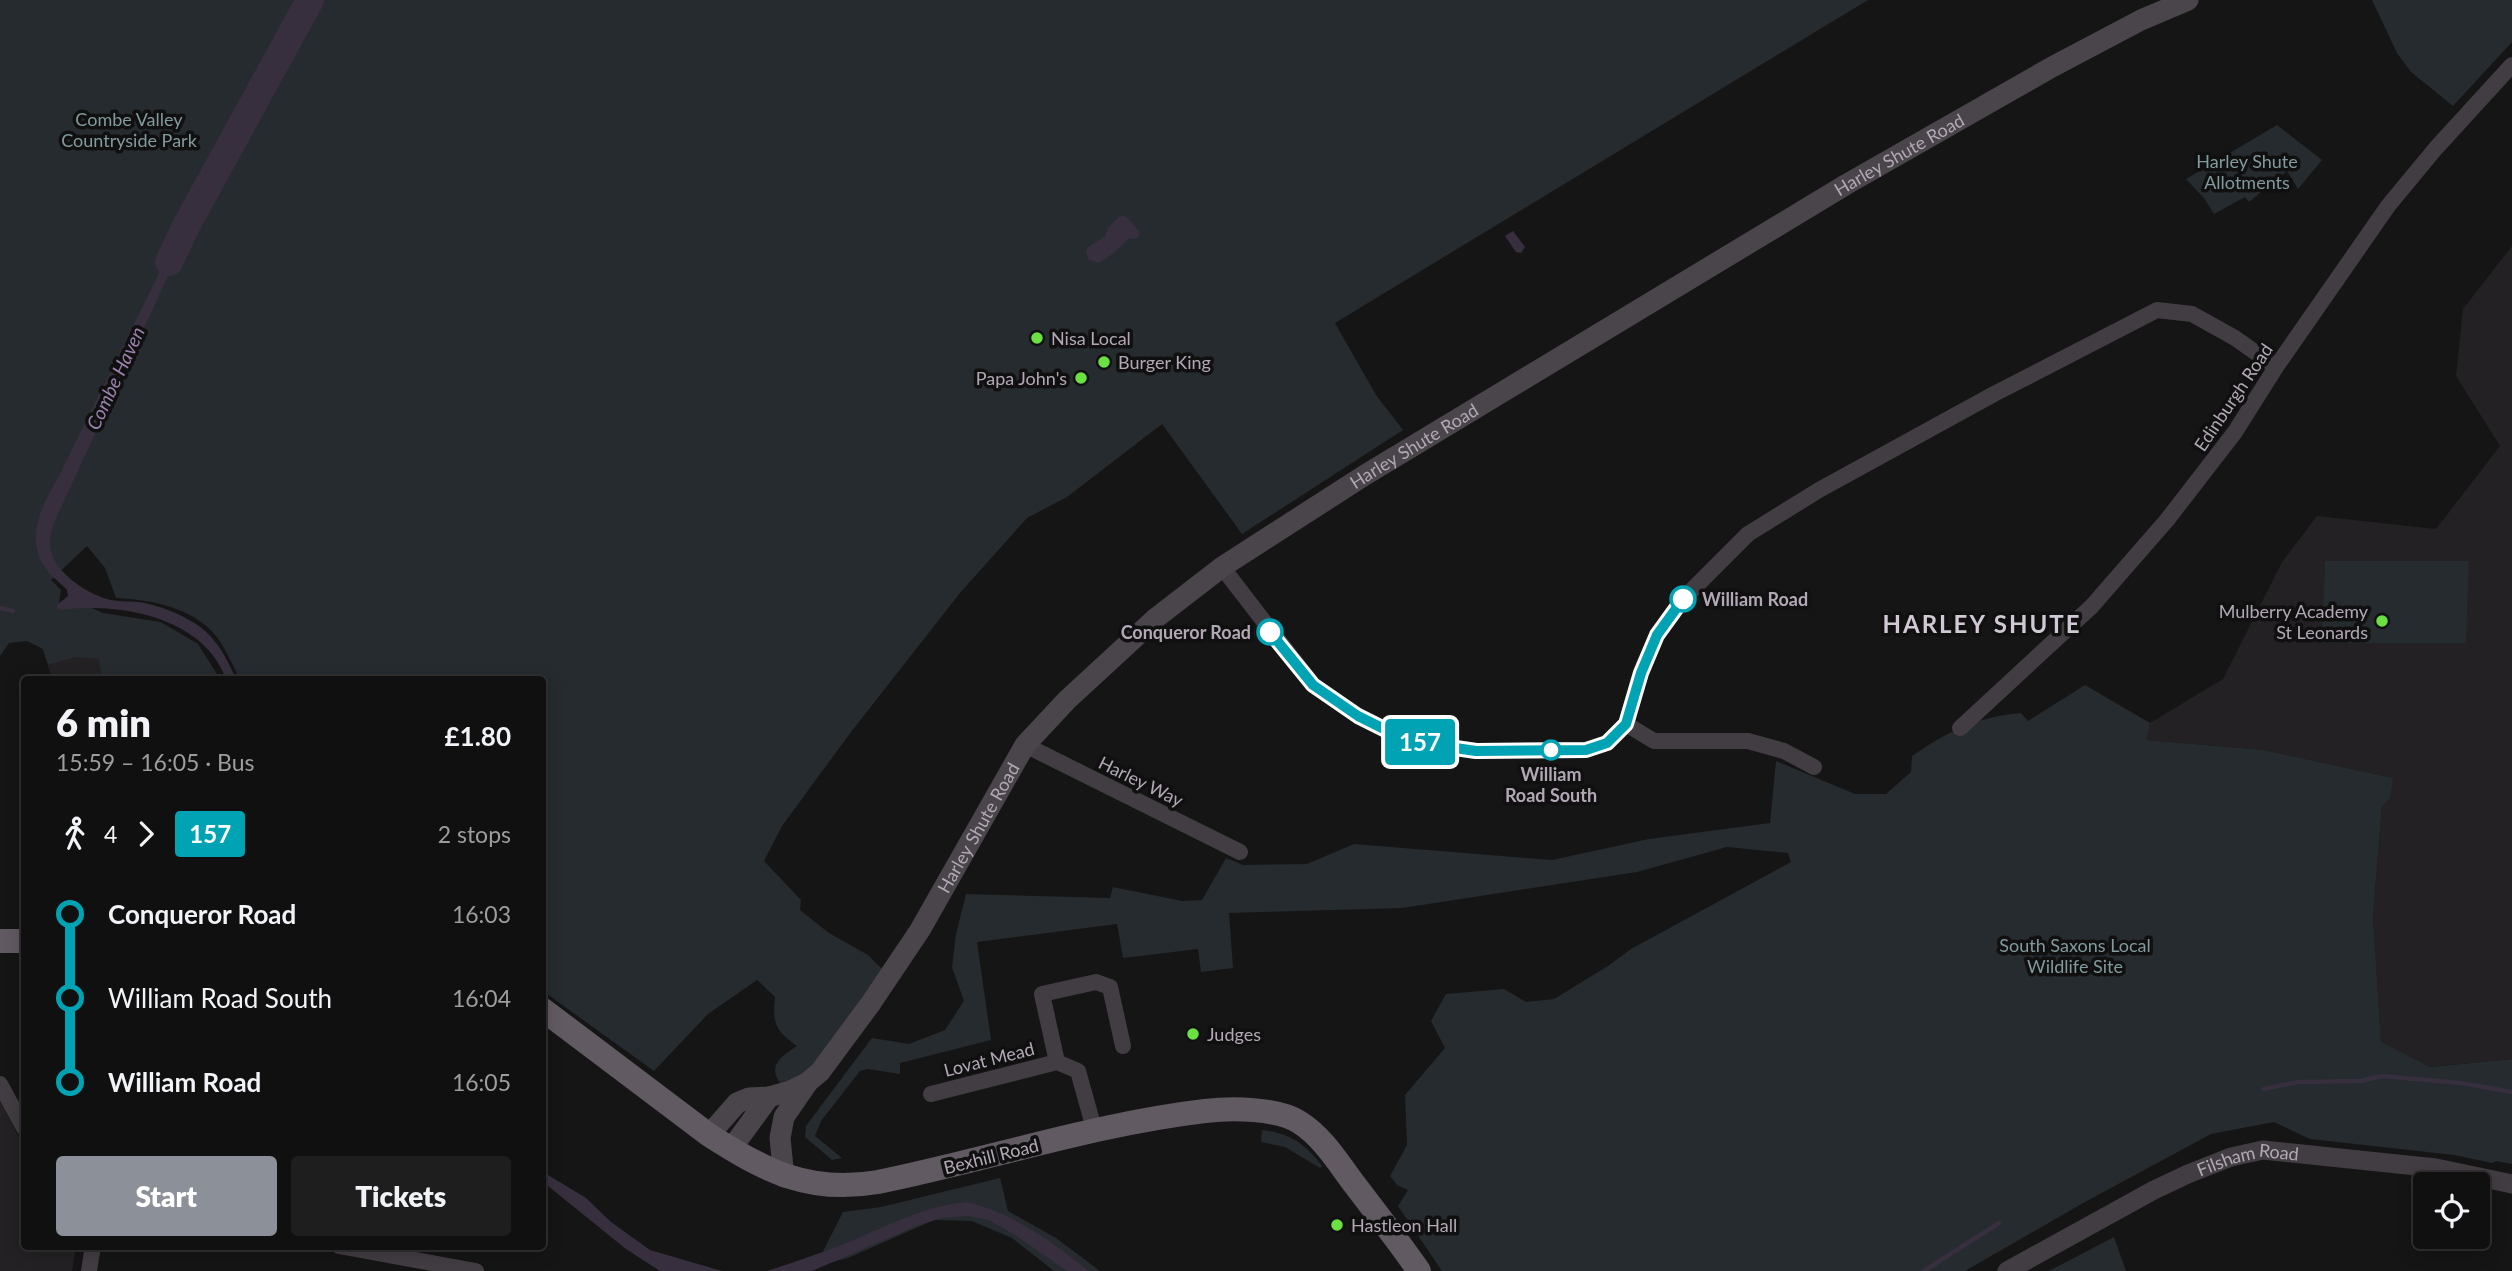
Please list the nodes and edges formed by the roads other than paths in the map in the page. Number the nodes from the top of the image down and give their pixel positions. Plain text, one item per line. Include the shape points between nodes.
1 (2189, 0) edge
2 (2512, 65) edge
3 (2276, 367) junction
4 (1222, 566) junction
5 (1626, 724) junction
6 (1960, 728) dead end
7 (1025, 745) junction
8 (1814, 767) dead end
9 (1240, 852) dead end
10 (0, 941) edge
11 (21, 941) edge
12 (546, 1012) edge
13 (1123, 1046) dead end
14 (1057, 1062) junction
15 (808, 1082) junction
16 (0, 1084) edge
17 (931, 1094) dead end
18 (769, 1097) junction
19 (21, 1122) edge
20 (1095, 1132) junction
21 (709, 1135) junction
22 (732, 1149) junction
23 (783, 1177) junction
24 (2512, 1184) edge
25 (92, 1250) edge
26 (361, 1250) edge
27 (89, 1271) edge
28 (476, 1271) edge
29 (1419, 1271) edge
30 (2007, 1271) edge

1 - 4 main road, Harley Shute Road via 2052,67 1847,184 1381,464
2 - 3 street, Edinburgh Road via 2388,206
3 - 5 street via 2192,314 2157,310 1819,490 1748,534 1683,599 1657,635
3 - 6 street, Edinburgh Road via 2235,432 2092,606
4 - 5 street via 1313,685 1358,716 1408,741 1476,751 1586,750 1607,743
4 - 7 main road, Harley Shute Road via 1156,618
5 - 8 street via 1654,741 1748,741 1784,751
7 - 9 street, Harley Way
7 - 15 main road, Harley Shute Road via 920,930 872,1003
10 - 11 highway
12 - 21 highway, Bexhill Road
13 - 14 street, Lovat Mead via 1110,987 1096,982 1042,994
14 - 17 street, Lovat Mead
14 - 20 street, Lovat Mead via 1079,1071
15 - 18 main road, Harley Shute Road
15 - 23 main road, Harley Shute Road via 780,1129
16 - 19 street
18 - 21 main road, Harley Shute Road via 737,1103
18 - 22 main road
20 - 23 highway, Bexhill Road via 853,1187
20 - 29 highway, Bexhill Road via 1208,1110 1267,1111 1290,1118 1313,1132
21 - 22 highway, Bexhill Road
22 - 23 highway, Bexhill Road
24 - 30 street, Filsham Road via 2437,1168 2263,1150 2231,1157 2154,1190
25 - 27 street
26 - 28 street

